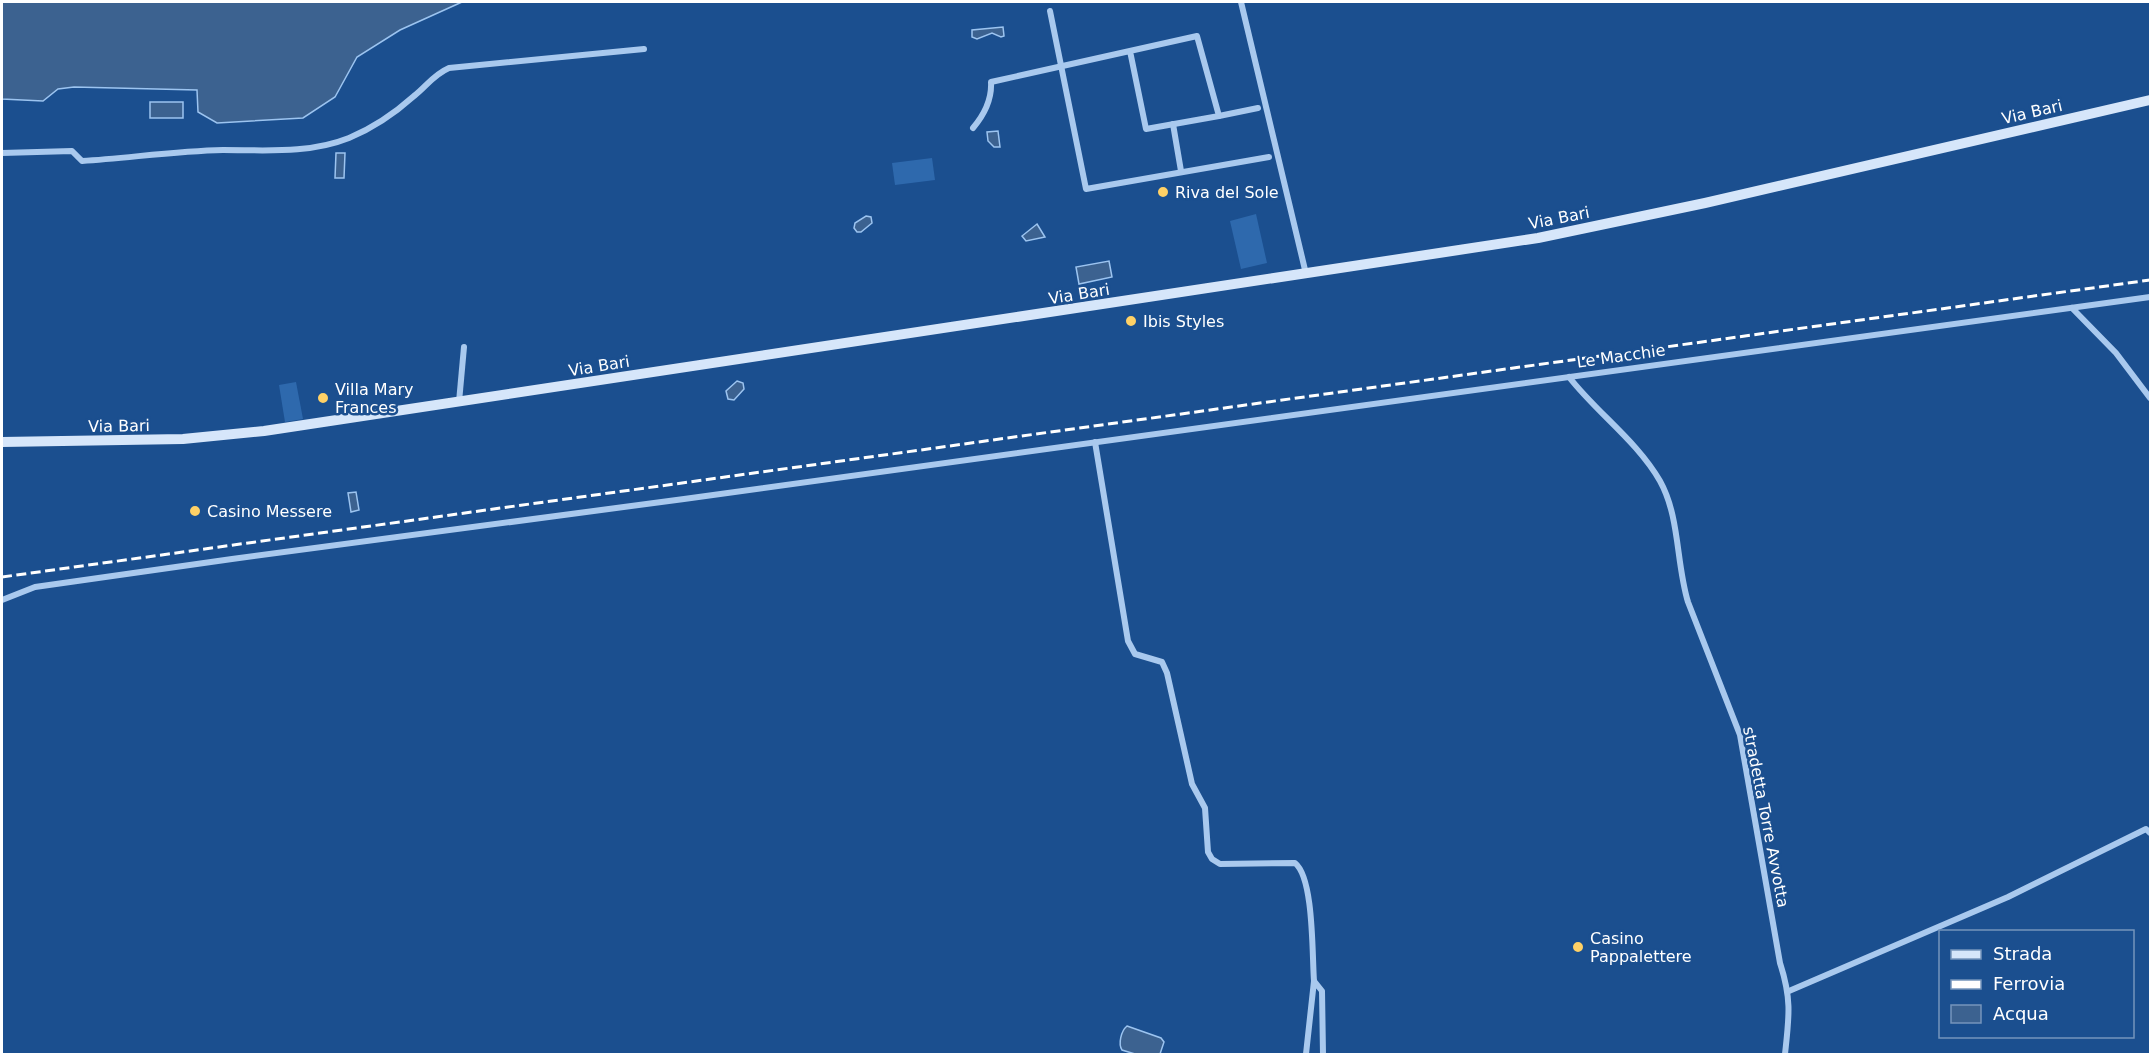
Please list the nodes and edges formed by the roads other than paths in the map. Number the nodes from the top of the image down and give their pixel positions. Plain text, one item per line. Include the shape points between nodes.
1 (1241, 2) edge
2 (1050, 10) dead end
3 (644, 49) dead end
4 (1130, 51) junction
5 (1060, 67) junction
6 (2151, 100) edge
7 (1258, 108) dead end
8 (1219, 116) junction
9 (1173, 124) junction
10 (973, 128) dead end
11 (2, 153) edge
12 (1269, 157) dead end
13 (1181, 171) junction
14 (1306, 274) junction
15 (2151, 297) edge
16 (2072, 308) junction
17 (464, 347) dead end
18 (1569, 377) junction
19 (2151, 398) edge
20 (459, 402) junction
21 (2, 442) edge
22 (1095, 442) junction
23 (2, 600) edge
24 (2151, 832) edge
25 (1314, 981) junction
26 (1789, 990) junction
27 (1306, 1054) edge
28 (1323, 1054) edge
29 (1785, 1054) edge

1 - 14 street
2 - 5 street
3 - 11 street via 448,68 435,74 389,116 348,138 310,147 82,161 72,151
4 - 5 street
4 - 8 street via 1197,36
4 - 9 street via 1146,129
5 - 10 street via 991,82 992,96
5 - 13 street via 1086,189
6 - 14 main road, Via Bari via 1622,222
7 - 8 street
8 - 9 street
9 - 13 street
12 - 13 street
14 - 20 main road, Via Bari
15 - 16 street, Le Macchie
16 - 18 street, Le Macchie
16 - 19 street via 2116,353
17 - 20 street
18 - 22 street, Le Macchie
18 - 26 street, stradetta Torre Avvotta via 1645,461 1666,496 1688,602 1740,735 1780,963
20 - 21 main road, Via Bari via 230,436
22 - 23 street, Le Macchie via 35,587
22 - 25 street via 1128,642 1135,654 1162,662 1167,673 1192,784 1205,808 1208,852 1220,864 1295,863 1302,868
24 - 26 street via 2146,829 2008,897
25 - 27 street
25 - 28 street via 1322,991
26 - 29 street, stradetta Torre Avvotta

